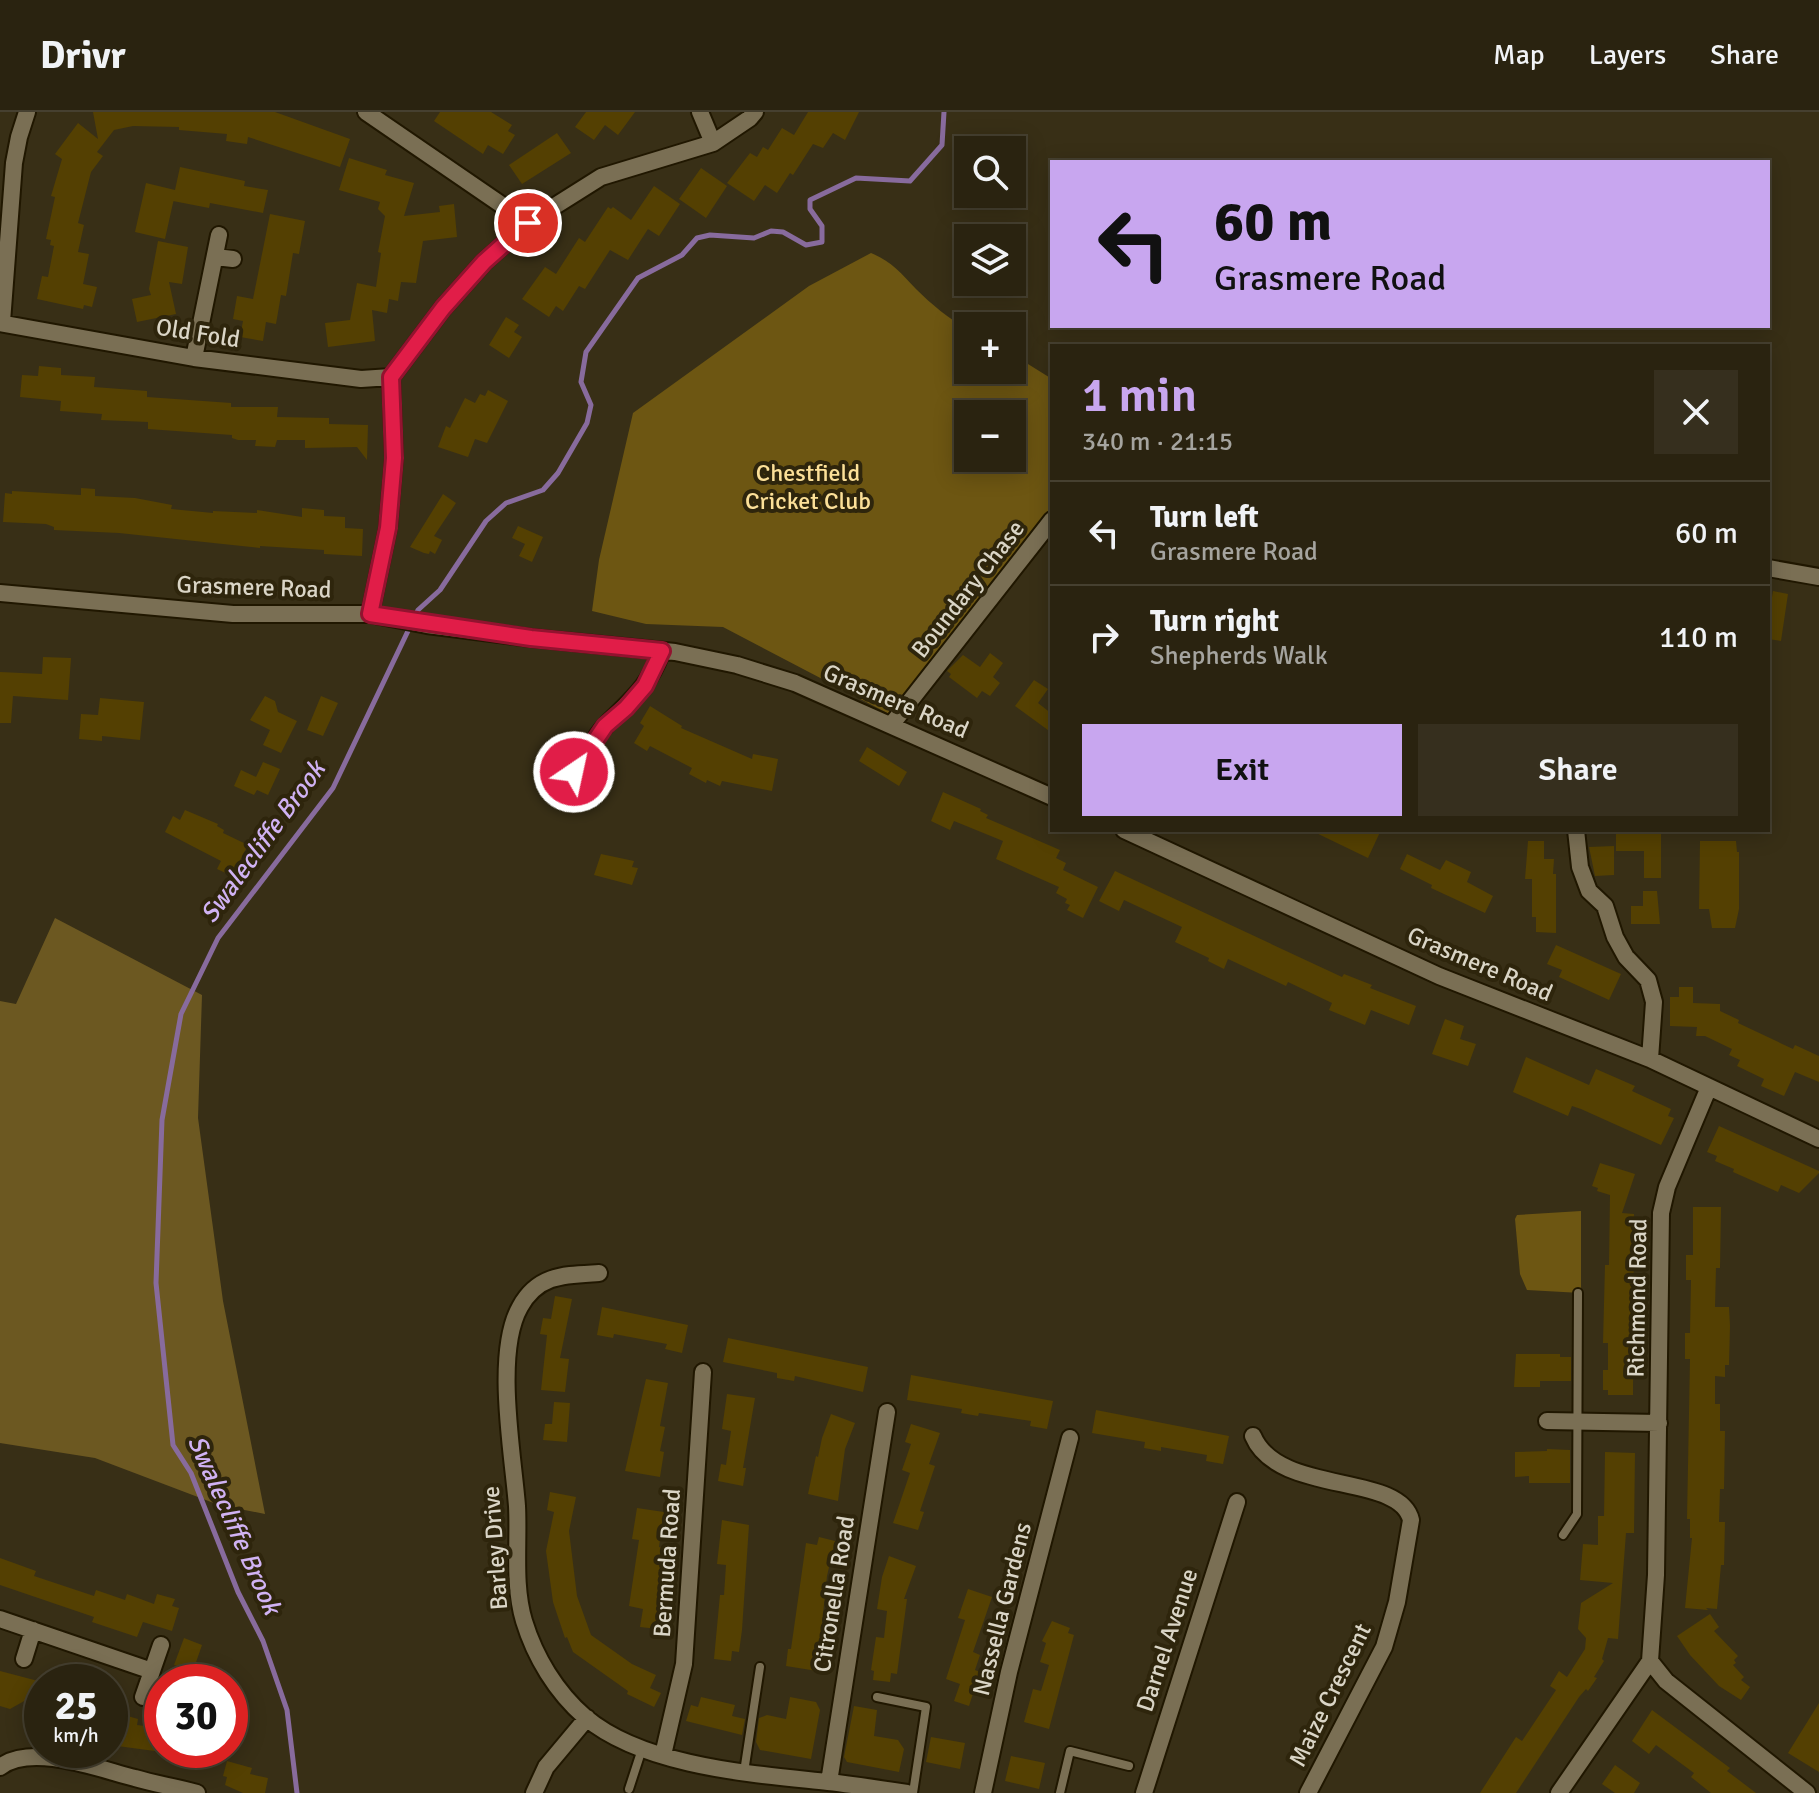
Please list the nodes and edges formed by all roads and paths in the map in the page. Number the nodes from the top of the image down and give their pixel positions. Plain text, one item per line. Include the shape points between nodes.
1 (27, 112) edge
2 (366, 112) edge
3 (700, 112) edge
4 (755, 112) edge
5 (713, 143) junction
6 (528, 223) junction
7 (219, 235) dead end
8 (215, 257) junction
9 (233, 259) dead end
10 (1, 322) edge
11 (194, 358) junction
12 (391, 377) junction
13 (1050, 523) edge
14 (1770, 568) edge
15 (1819, 577) edge
16 (0, 593) edge
17 (370, 614) junction
18 (662, 651) junction
19 (892, 724) junction
20 (574, 772) dead end
21 (1050, 796) edge
22 (1132, 832) edge
23 (1576, 832) edge
24 (1650, 1059) junction
25 (1709, 1087) junction
26 (1819, 1139) edge
27 (599, 1273) dead end
28 (1578, 1293) dead end
29 (703, 1372) dead end
30 (887, 1412) dead end
31 (1547, 1421) dead end
32 (1577, 1422) junction
33 (1659, 1423) junction
34 (1253, 1436) dead end
35 (1070, 1438) dead end
36 (1237, 1502) dead end
37 (1563, 1535) dead end
38 (0, 1619) edge
39 (33, 1630) junction
40 (161, 1645) dead end
41 (24, 1659) dead end
42 (1650, 1661) junction
43 (154, 1664) edge
44 (760, 1667) dead end
45 (144, 1668) edge
46 (144, 1694) edge
47 (143, 1697) dead end
48 (877, 1697) dead end
49 (587, 1718) junction
50 (642, 1748) junction
51 (663, 1755) junction
52 (1129, 1766) dead end
53 (0, 1767) edge
54 (744, 1772) junction
55 (829, 1782) junction
56 (629, 1789) dead end
57 (197, 1793) edge
58 (534, 1793) edge
59 (910, 1793) edge
60 (983, 1793) edge
61 (1060, 1793) edge
62 (1144, 1793) edge
63 (1308, 1793) edge
64 (1559, 1793) edge
65 (1807, 1793) edge

1 - 10 street via 14,163
2 - 6 street
3 - 5 street
4 - 5 street
5 - 6 street via 601,177
6 - 12 street via 443,308
7 - 8 street
8 - 9 street
8 - 11 street
10 - 11 street, Old Fold
11 - 12 street, Old Fold via 361,379
12 - 17 street via 394,458 388,528
13 - 19 street, Boundary Chase
14 - 15 street
16 - 17 street, Grasmere Road via 233,614
17 - 18 street, Grasmere Road
18 - 19 street, Grasmere Road via 795,683
18 - 20 street via 645,686 605,726
19 - 21 street, Grasmere Road
22 - 24 street, Grasmere Road via 1439,976
23 - 24 street via 1589,891 1605,906 1626,957 1648,980 1654,1002
24 - 25 street, Grasmere Road
25 - 26 street, Grasmere Road
25 - 33 street, Richmond Road via 1661,1213
27 - 49 street, Barley Drive via 548,1278 534,1290 520,1308 512,1333 507,1381 523,1617 553,1680
28 - 32 lane
29 - 51 street, Bermuda Road via 684,1664
30 - 55 street, Citronella Road
31 - 32 street
32 - 33 street
32 - 37 lane via 1577,1514
33 - 42 street, Richmond Road
34 - 63 street, Maize Crescent via 1277,1464 1389,1497 1409,1510 1411,1520 1384,1647
35 - 60 street, Nassella Gardens
36 - 62 street, Darnel Avenue
38 - 39 street
39 - 41 street
39 - 45 street
40 - 43 street
42 - 64 street
42 - 65 street via 1666,1681
44 - 54 lane
46 - 47 street
48 - 59 lane via 926,1707
49 - 50 street, Barley Drive via 609,1735
49 - 58 street via 546,1767
50 - 51 street, Barley Drive
50 - 56 lane
51 - 54 street, Barley Drive
52 - 61 lane via 1070,1751
53 - 57 street via 39,1757
54 - 55 street, Barley Drive
55 - 59 street, Barley Drive

